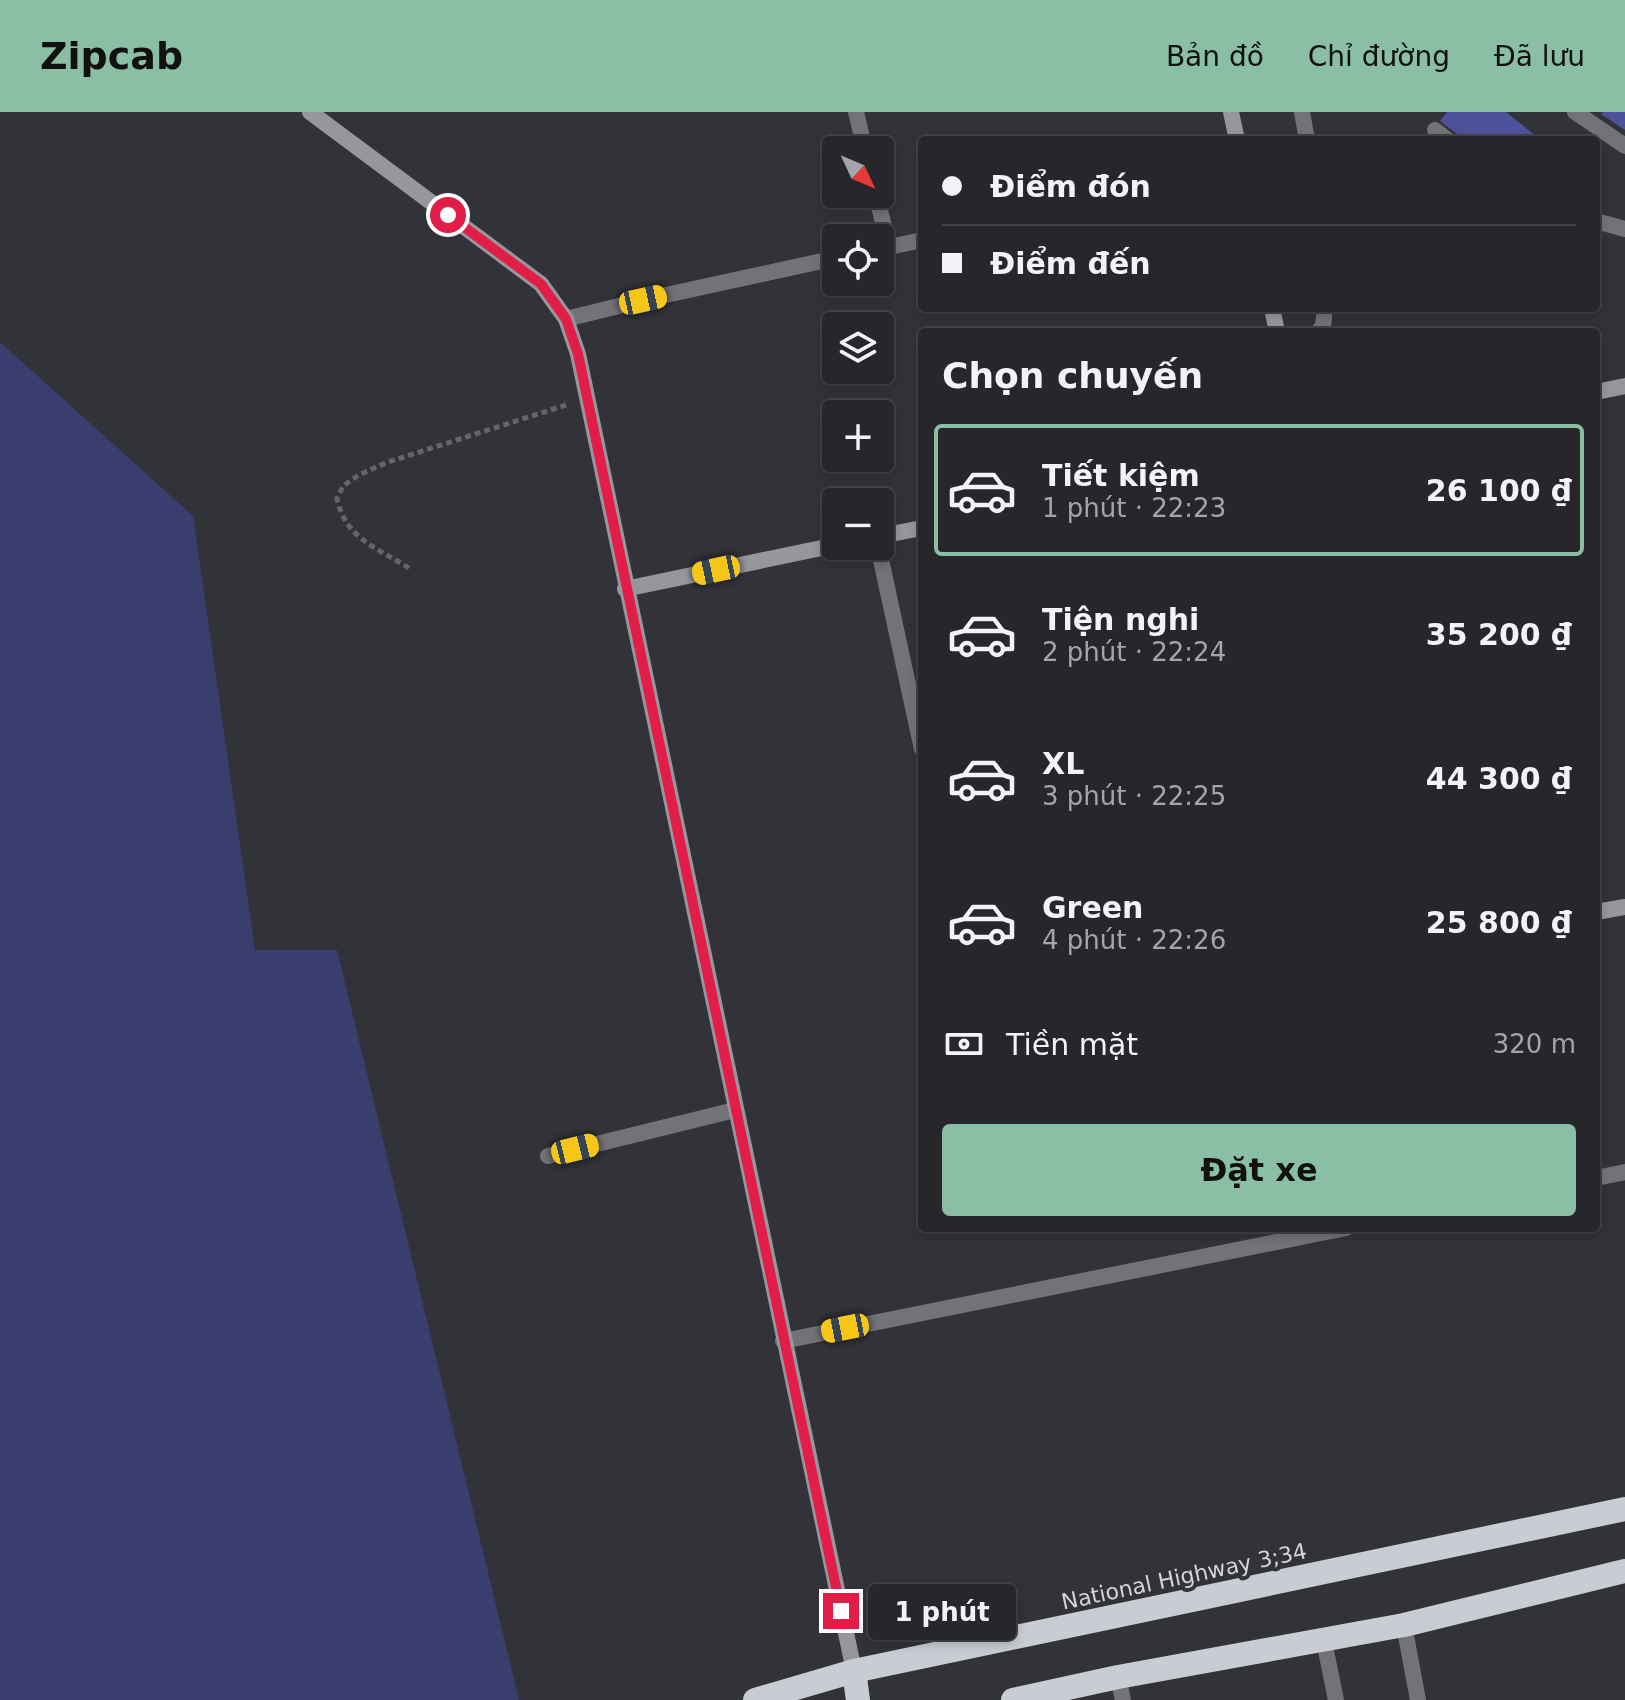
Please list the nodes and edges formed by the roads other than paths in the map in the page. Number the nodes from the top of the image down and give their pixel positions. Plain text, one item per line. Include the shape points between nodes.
1 (310, 112) edge
2 (856, 112) edge
3 (1231, 112) edge
4 (1302, 112) edge
5 (1581, 114) edge
6 (862, 136) edge
7 (1236, 136) edge
8 (1306, 136) edge
9 (1625, 146) edge
10 (1600, 222) edge
11 (1625, 229) edge
12 (918, 241) edge
13 (894, 246) edge
14 (822, 261) edge
15 (566, 319) junction
16 (1625, 386) edge
17 (1600, 391) edge
18 (918, 529) edge
19 (894, 533) edge
20 (822, 548) edge
21 (881, 560) edge
22 (625, 589) junction
23 (918, 731) edge
24 (1625, 907) edge
25 (1600, 911) edge
26 (735, 1110) junction
27 (548, 1156) dead end
28 (1625, 1172) edge
29 (1600, 1177) edge
30 (1326, 1232) edge
31 (783, 1341) junction
32 (1625, 1509) edge
33 (1625, 1571) edge
34 (1404, 1625) junction
35 (1324, 1641) junction
36 (854, 1671) junction
37 (1121, 1688) edge
38 (755, 1700) edge
39 (858, 1700) edge
40 (1013, 1700) edge
41 (1336, 1700) edge
42 (1418, 1700) edge

1 - 15 street via 541,284
2 - 6 street
3 - 7 street
4 - 8 street
5 - 9 street
10 - 11 street
12 - 13 street
14 - 15 street
15 - 22 street via 578,354
16 - 17 street
18 - 19 street
20 - 22 street
21 - 23 street
22 - 26 street
24 - 25 street
26 - 27 street
26 - 31 street
28 - 29 street
30 - 31 street
31 - 36 street
32 - 36 highway, National Highway 3;34
33 - 34 highway
34 - 35 highway
34 - 42 street
35 - 37 highway
35 - 41 street
36 - 38 highway, National Highway 3;34
36 - 39 highway
37 - 40 highway

